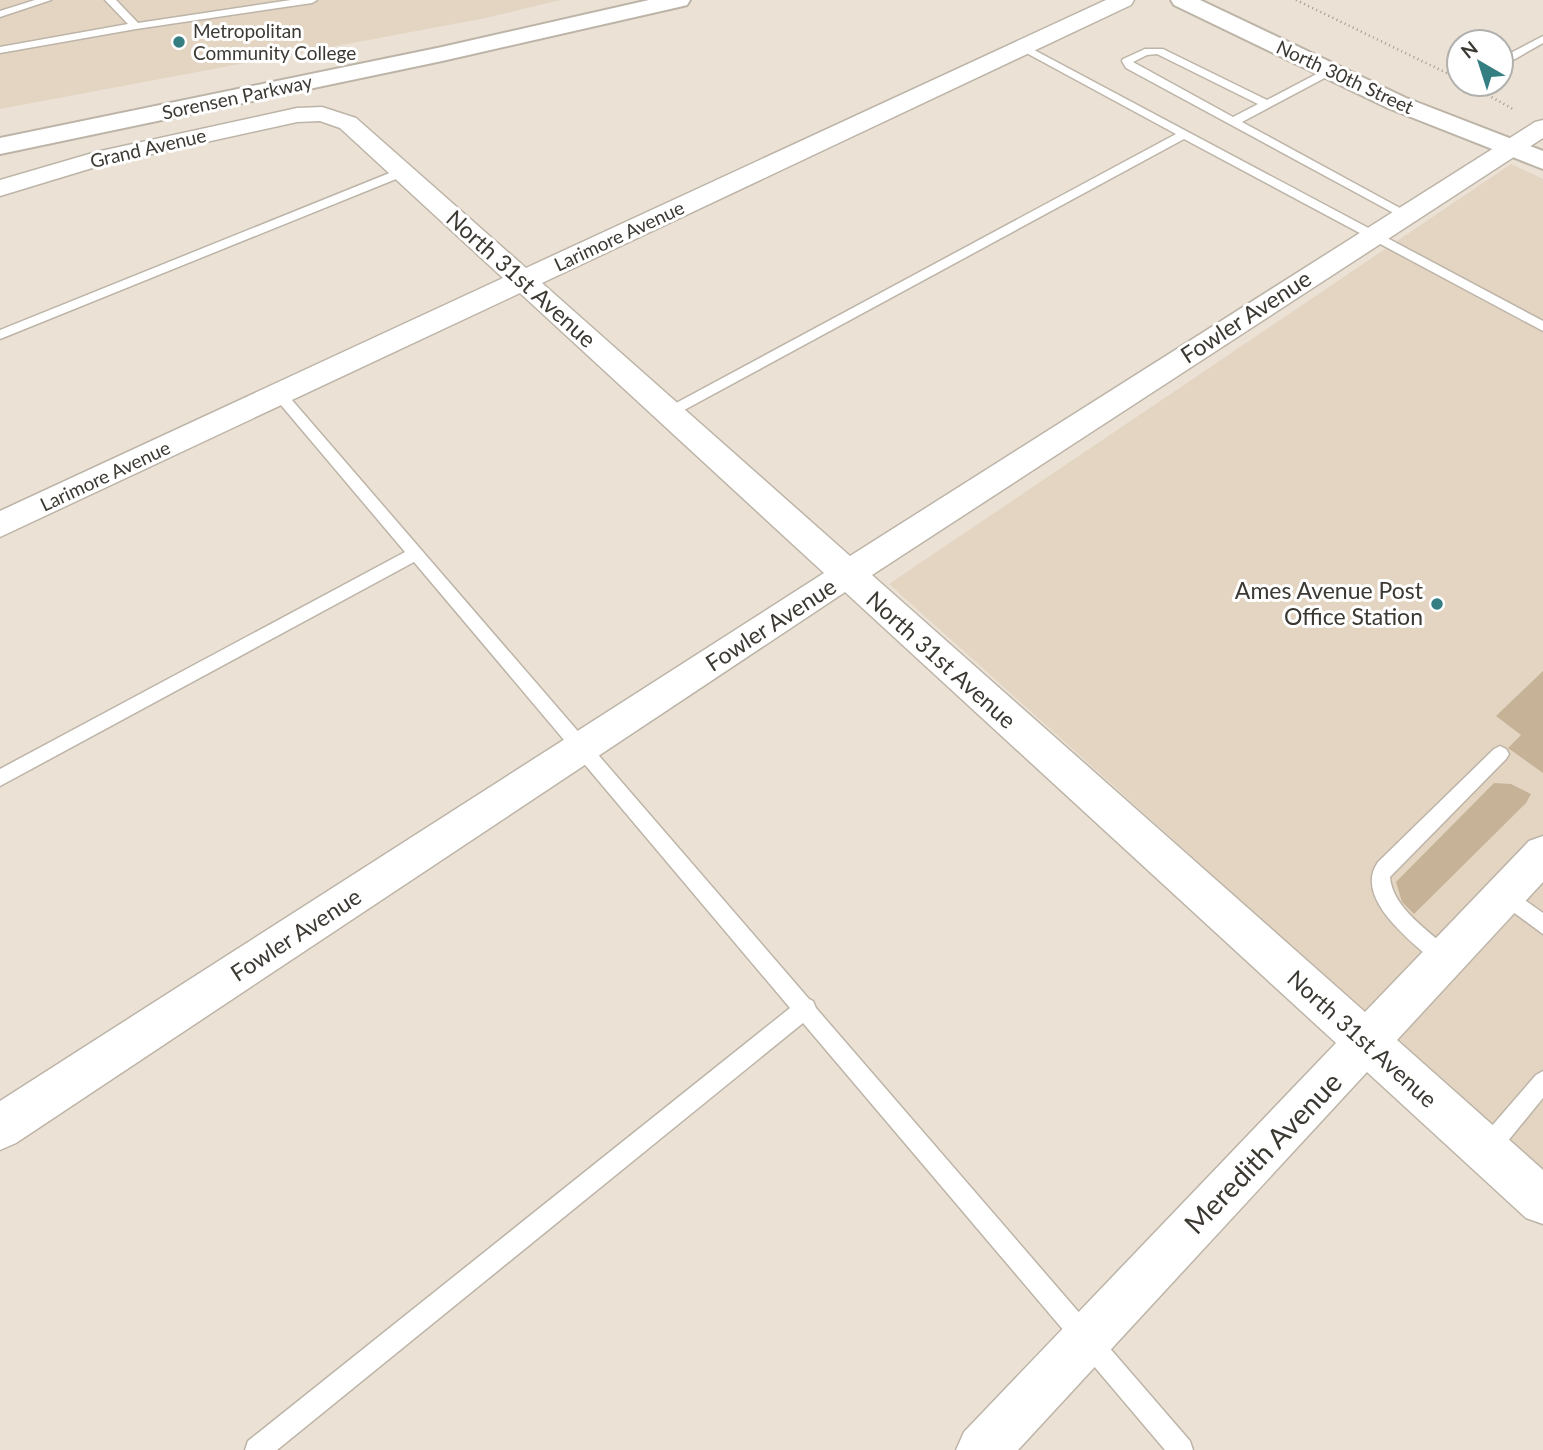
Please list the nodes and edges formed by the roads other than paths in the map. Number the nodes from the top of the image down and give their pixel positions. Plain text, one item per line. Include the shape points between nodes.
1 (46, 0) edge
2 (110, 0) edge
3 (219, 0) edge
4 (310, 0) edge
5 (584, 0) edge
6 (679, 0) edge
7 (1123, 0) edge
8 (1182, 0) edge
9 (232, 12) junction
10 (0, 14) edge
11 (136, 26) junction
12 (1543, 39) edge
13 (395, 41) dead end
14 (1023, 47) junction
15 (0, 50) edge
16 (1515, 55) edge
17 (1330, 71) junction
18 (1415, 86) dead end
19 (1267, 104) junction
20 (297, 115) joint
21 (1234, 121) junction
22 (1543, 127) edge
23 (1513, 131) junction
24 (1184, 134) junction
25 (0, 146) edge
26 (1543, 161) edge
27 (402, 172) junction
28 (0, 188) edge
29 (1405, 214) junction
30 (1373, 235) junction
31 (523, 281) junction
32 (1543, 327) edge
33 (0, 335) edge
34 (280, 395) junction
35 (670, 412) junction
36 (0, 525) edge
37 (416, 554) junction
38 (846, 575) junction
39 (584, 748) junction
40 (1500, 754) dead end
41 (0, 778) edge
42 (1543, 855) edge
43 (1505, 895) junction
44 (1543, 925) edge
45 (1446, 959) junction
46 (806, 1008) junction
47 (1367, 1043) junction
48 (1543, 1082) edge
49 (0, 1127) edge
50 (1486, 1150) junction
51 (1543, 1201) edge
52 (1086, 1339) junction
53 (257, 1450) edge
54 (982, 1450) edge
55 (1181, 1450) edge

1 - 10 lane
2 - 11 lane
3 - 9 lane
4 - 9 lane
5 - 13 main road
6 - 25 main road, Sorensen Parkway
7 - 14 street, Larimore Avenue
8 - 17 main road, North 30th Street
9 - 11 lane
11 - 15 lane
12 - 16 lane
14 - 24 lane
14 - 31 street, Larimore Avenue
17 - 19 lane
17 - 23 main road, North 30th Street via 1397,103
18 - 23 main road, North 30th Street via 1459,111
19 - 21 lane
19 - 21 lane via 1160,51 1134,55 1127,61
20 - 27 street, North 31st Avenue via 321,114 348,123
20 - 28 street, Grand Avenue via 96,159
21 - 29 lane
22 - 23 street, Fowler Avenue
23 - 26 main road, North 30th Street
23 - 29 street, Fowler Avenue
24 - 30 lane
24 - 35 lane
27 - 31 street, North 31st Avenue
27 - 33 lane
29 - 30 street, Fowler Avenue
30 - 32 lane
30 - 38 street, Fowler Avenue
31 - 34 street, Larimore Avenue
31 - 35 street, North 31st Avenue
34 - 36 street, Larimore Avenue
34 - 37 lane
35 - 38 street, North 31st Avenue
37 - 39 lane
37 - 41 lane
38 - 39 street, Fowler Avenue
38 - 47 street, North 31st Avenue
39 - 46 lane
39 - 49 street, Fowler Avenue
40 - 45 lane via 1380,877 1397,912
42 - 43 street, Meredith Avenue
43 - 44 lane
43 - 45 street, Meredith Avenue
45 - 47 street, Meredith Avenue
46 - 52 lane
46 - 53 lane
47 - 50 street, North 31st Avenue
47 - 52 street, Meredith Avenue
48 - 50 lane
50 - 51 street, North 31st Avenue
52 - 54 street, Meredith Avenue
52 - 55 lane

